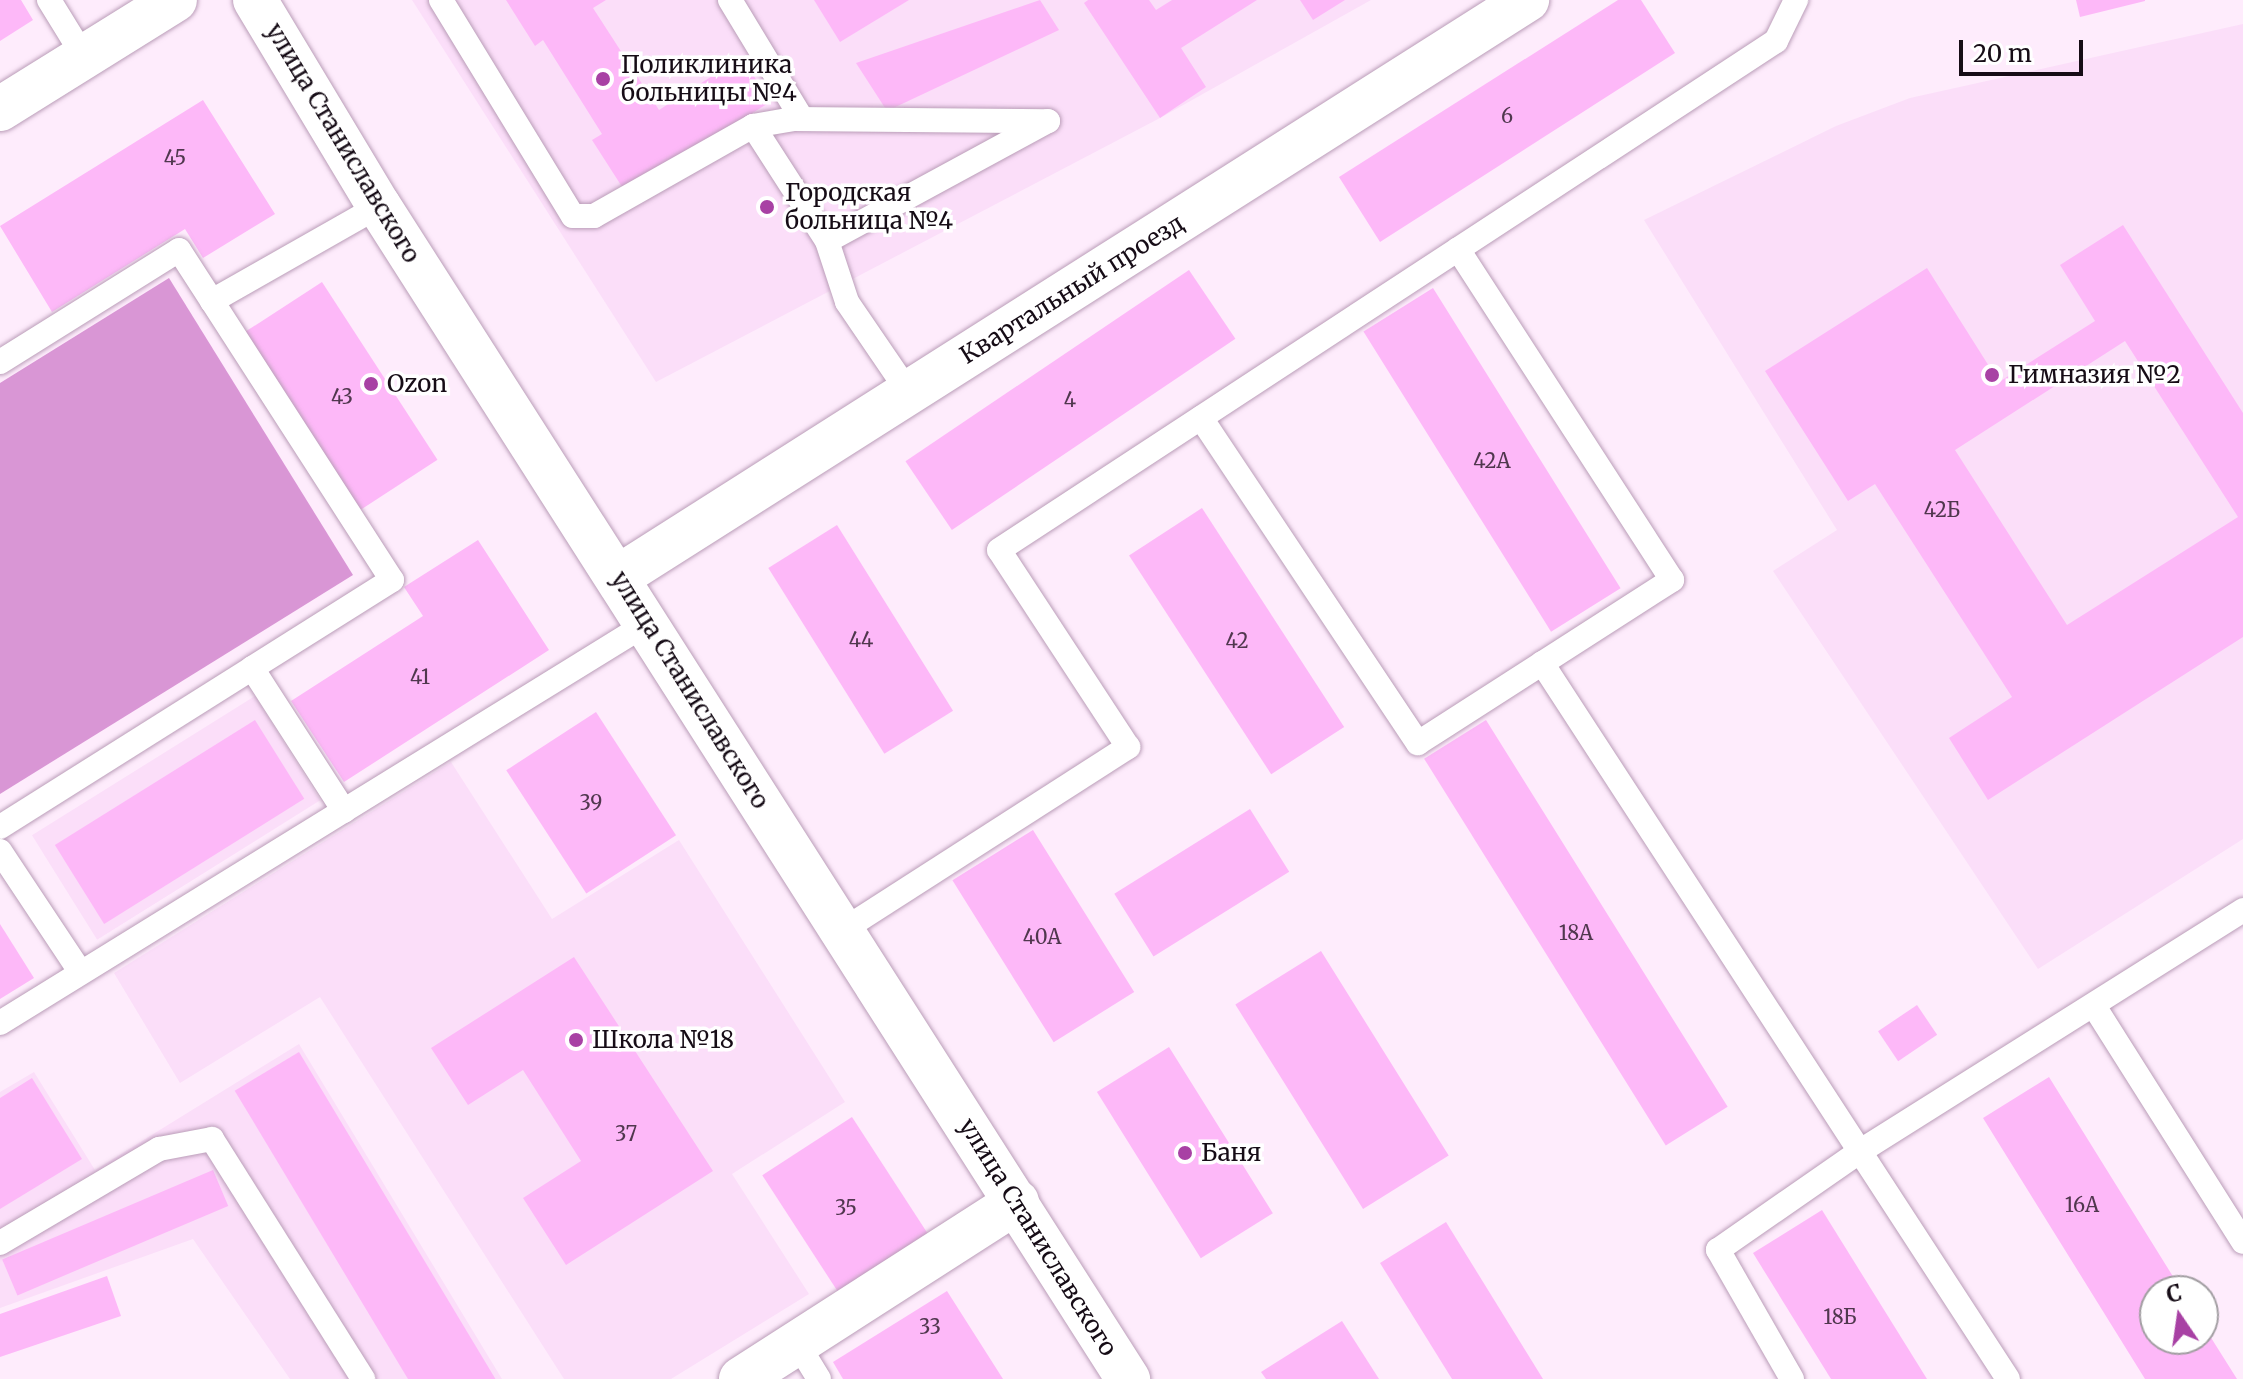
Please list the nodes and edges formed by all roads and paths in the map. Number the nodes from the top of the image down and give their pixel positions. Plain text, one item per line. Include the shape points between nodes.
1 (49, 0) edge
2 (175, 0) edge
3 (255, 0) edge
4 (441, 0) edge
5 (730, 0) edge
6 (1527, 0) edge
7 (1796, 0) edge
8 (84, 57) junction
9 (0, 109) edge
10 (802, 119) junction
11 (753, 126) junction
12 (379, 206) junction
13 (827, 241) junction
14 (1458, 249) junction
15 (212, 301) junction
16 (0, 362) edge
17 (909, 393) junction
18 (1201, 418) junction
19 (618, 577) junction
20 (646, 624) junction
21 (1542, 663) junction
22 (252, 668) junction
23 (344, 811) junction
24 (0, 827) edge
25 (0, 851) edge
26 (2243, 910) edge
27 (843, 930) junction
28 (81, 973) junction
29 (2094, 1006) junction
30 (0, 1023) edge
31 (1859, 1152) junction
32 (1017, 1202) junction
33 (2243, 1242) edge
34 (0, 1243) edge
35 (808, 1361) edge
36 (363, 1379) edge
37 (741, 1379) edge
38 (1128, 1379) edge
39 (1792, 1379) edge
40 (2008, 1379) edge

1 - 8 lane
2 - 8 main road
3 - 12 main road, улица Станиславского
4 - 11 lane via 573,216 594,216
5 - 10 lane
6 - 17 main road, Квартальный проезд
7 - 14 lane via 1776,41
8 - 9 main road
10 - 11 lane
10 - 13 lane via 1048,121
11 - 13 lane
12 - 15 lane
12 - 19 main road, улица Станиславского
13 - 17 lane via 847,302
14 - 18 lane
14 - 21 lane via 1672,580
15 - 16 lane via 179,250
15 - 22 lane via 392,580
17 - 19 main road, Квартальный проезд
18 - 21 lane via 1418,743
18 - 27 lane via 999,550 1128,747
19 - 20 main road, улица Станиславского
20 - 23 lane
20 - 27 main road, улица Станиславского
21 - 31 lane
22 - 23 lane
22 - 24 lane
23 - 28 lane
25 - 28 lane
26 - 29 lane
27 - 32 main road, улица Станиславского
28 - 30 lane
29 - 31 lane
29 - 33 lane
31 - 39 lane via 1718,1250
31 - 40 lane
32 - 35 main road
32 - 38 main road, улица Станиславского
34 - 36 lane via 159,1149 212,1139
35 - 37 main road

